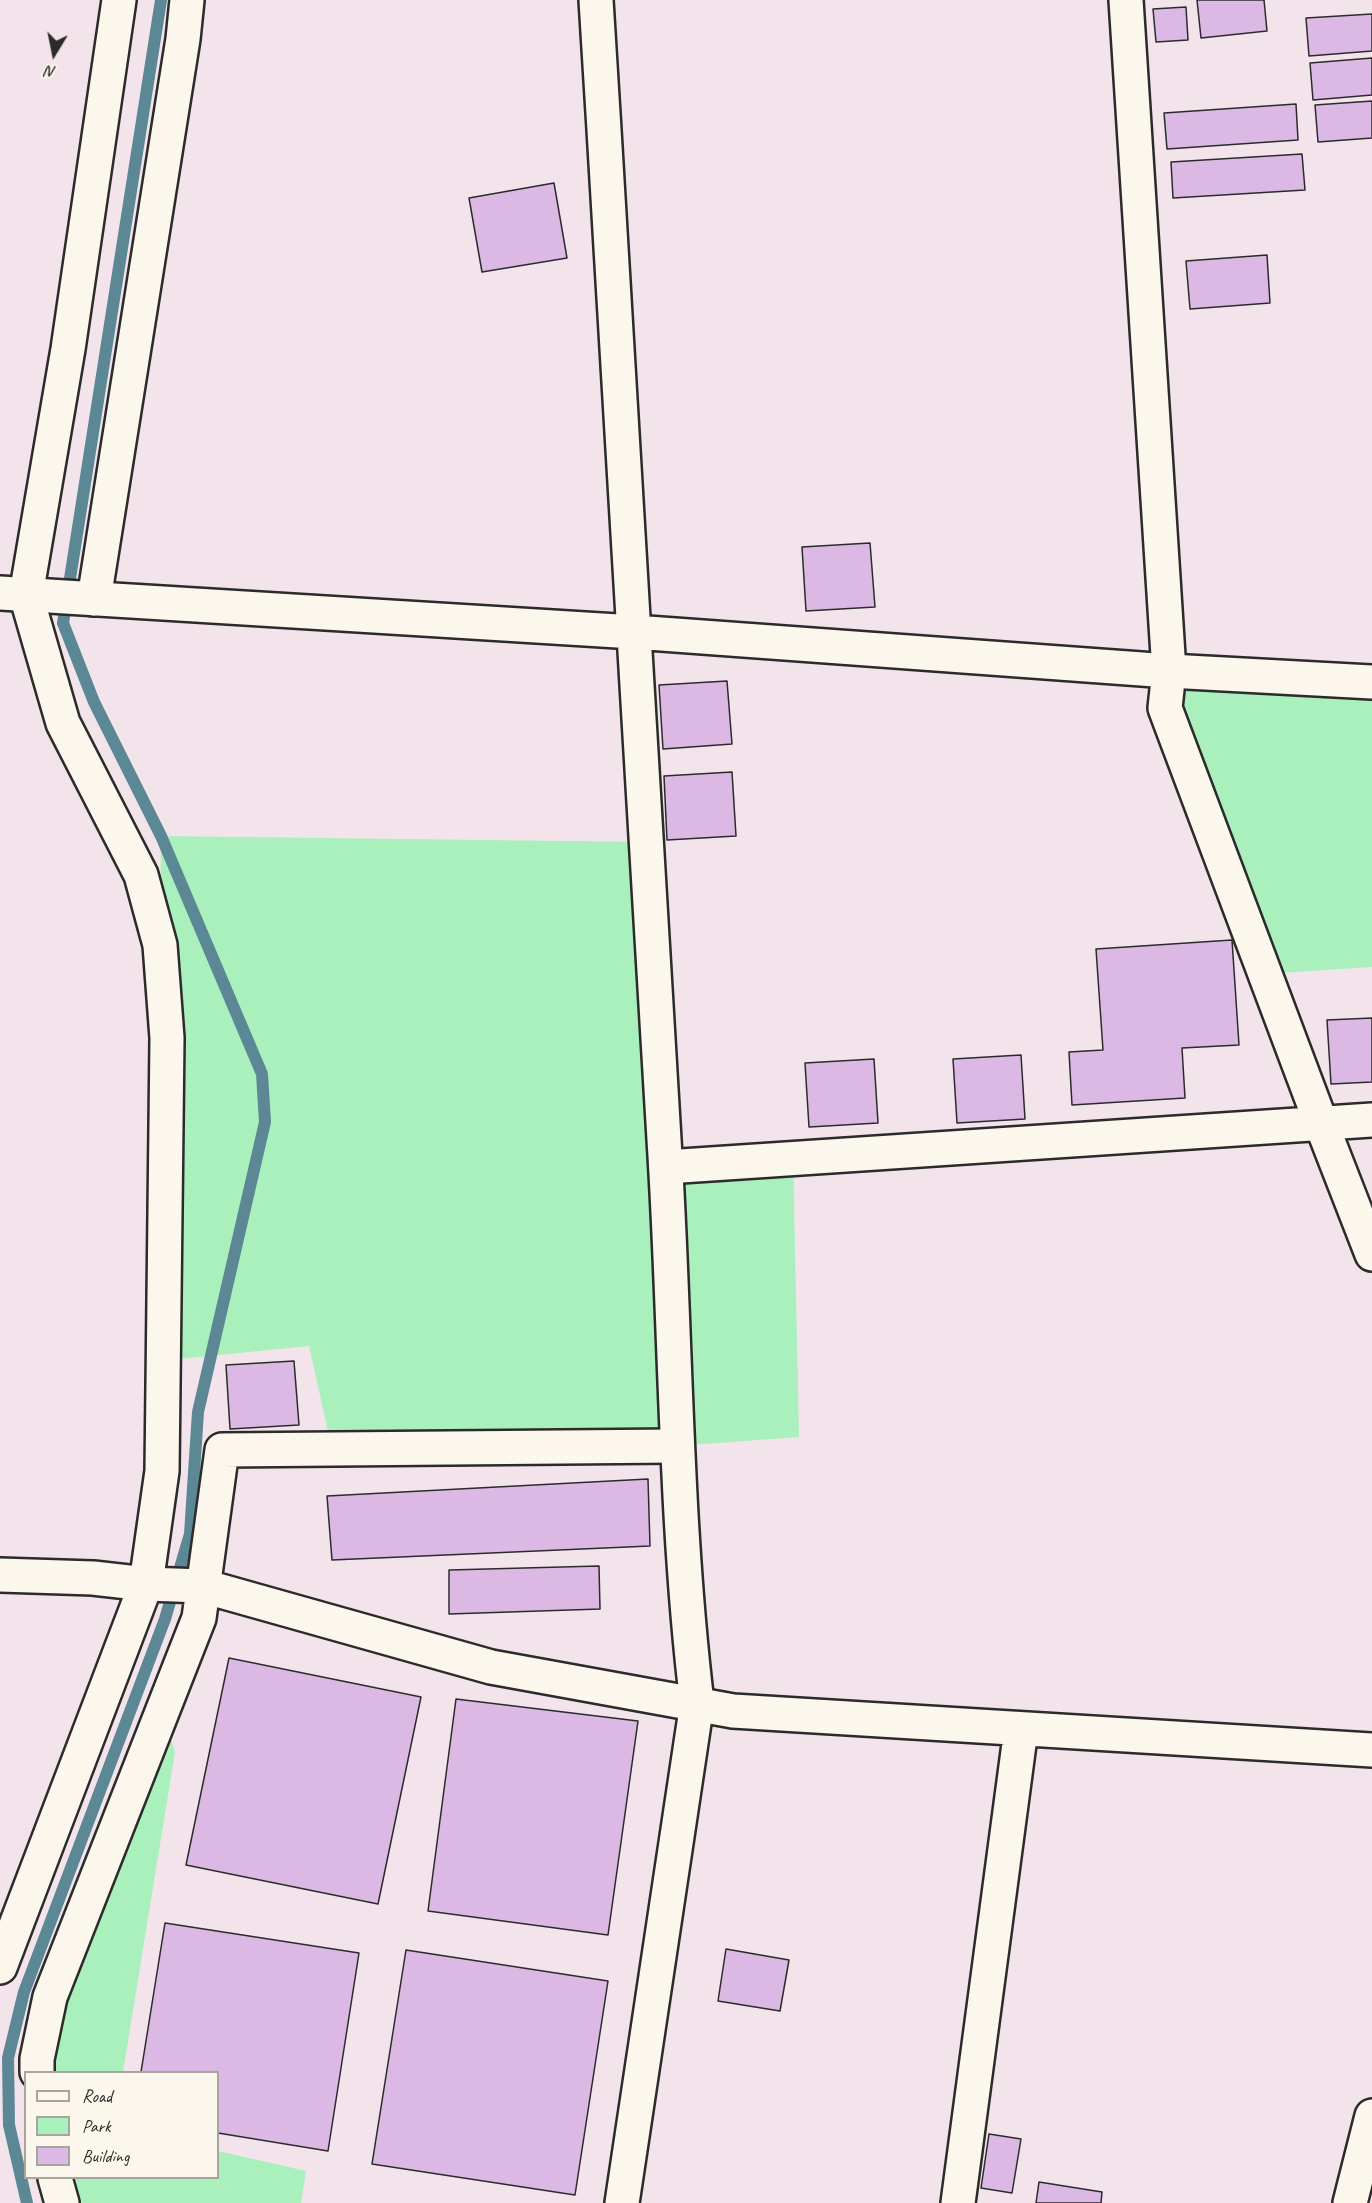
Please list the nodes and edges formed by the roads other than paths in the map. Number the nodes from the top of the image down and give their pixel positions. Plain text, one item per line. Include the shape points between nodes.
1 (119, 0) edge
2 (187, 0) edge
3 (596, 0) edge
4 (1126, 0) edge
5 (13, 594) edge
6 (94, 599) junction
7 (634, 632) junction
8 (1169, 671) junction
9 (1372, 682) edge
10 (1372, 1120) edge
11 (1321, 1123) junction
12 (666, 1167) junction
13 (1372, 1254) edge
14 (676, 1446) junction
15 (0, 1575) edge
16 (146, 1584) junction
17 (203, 1586) junction
18 (697, 1703) junction
19 (1021, 1729) junction
20 (1372, 1750) edge
21 (0, 1967) edge
22 (37, 2071) edge
23 (1372, 2116) edge
24 (55, 2179) edge
25 (62, 2203) edge
26 (622, 2203) edge
27 (958, 2203) edge
28 (1350, 2203) edge

1 - 5 street via 68,349
2 - 6 street
3 - 7 street
4 - 8 street
5 - 6 street
5 - 16 street via 63,723 141,875 160,945 167,1038 162,1471
6 - 7 street
7 - 8 street
7 - 12 street
8 - 9 street
8 - 11 street via 1165,708
10 - 11 street
11 - 12 street
11 - 13 street
12 - 14 street
14 - 17 street via 222,1450
14 - 18 street
15 - 16 street
16 - 17 street
16 - 21 street
17 - 18 street via 491,1667
17 - 22 street via 198,1618 50,1997
18 - 19 street via 733,1711
18 - 26 street
19 - 20 street
19 - 27 street
23 - 28 street
24 - 25 street

